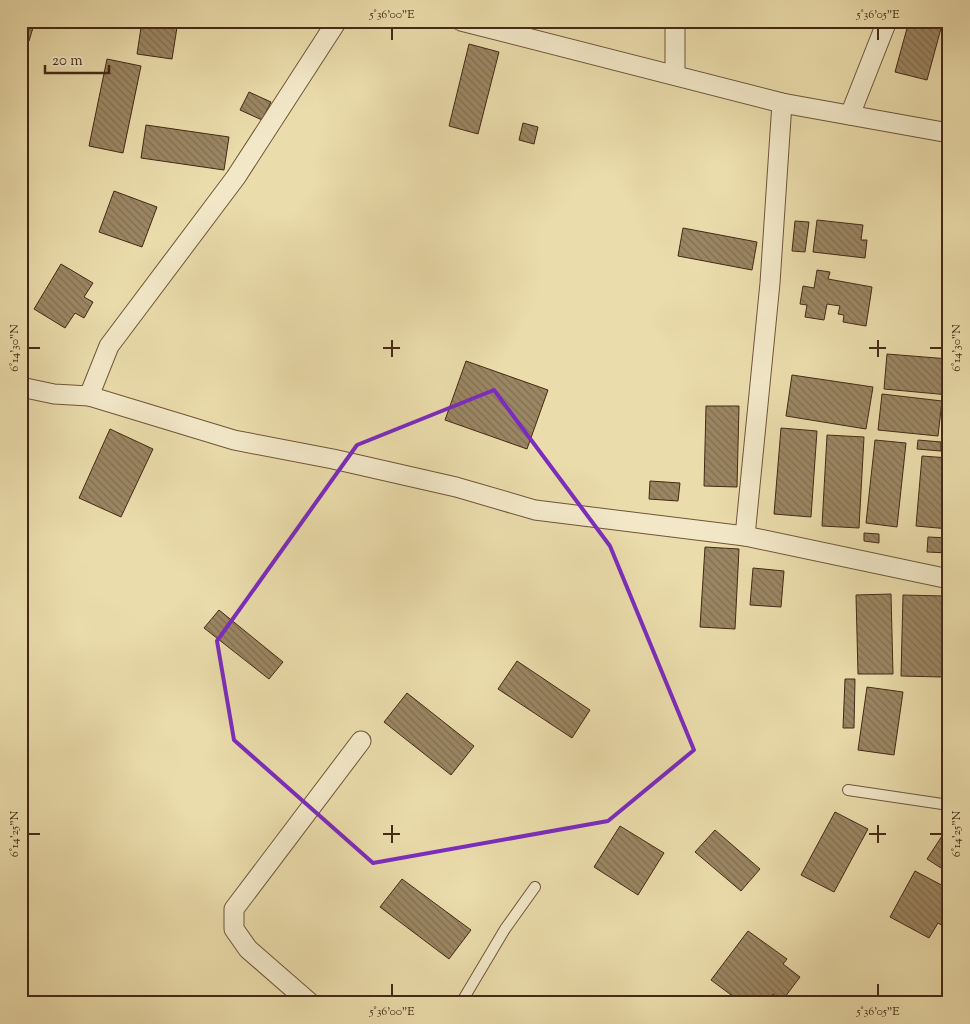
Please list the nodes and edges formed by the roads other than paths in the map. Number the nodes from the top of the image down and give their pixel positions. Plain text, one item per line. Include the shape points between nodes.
1 (337, 21) edge
2 (461, 21) edge
3 (675, 21) edge
4 (887, 21) edge
5 (675, 75) junction
6 (782, 103) junction
7 (850, 115) junction
8 (949, 133) edge
9 (21, 387) edge
10 (89, 396) junction
11 (745, 536) junction
12 (949, 579) edge
13 (361, 741) dead end
14 (848, 790) dead end
15 (949, 805) edge
16 (536, 887) dead end
17 (310, 1003) edge
18 (461, 1003) edge

1 - 10 street via 236,177 109,346
2 - 5 street
3 - 5 street
4 - 7 street
5 - 6 street
6 - 7 street
6 - 11 street via 770,282
7 - 8 street
9 - 10 street via 54,394
10 - 11 street via 234,440 456,487 536,510
11 - 12 street
13 - 17 street via 234,909 234,929 248,949
14 - 15 lane
16 - 18 lane via 505,929

